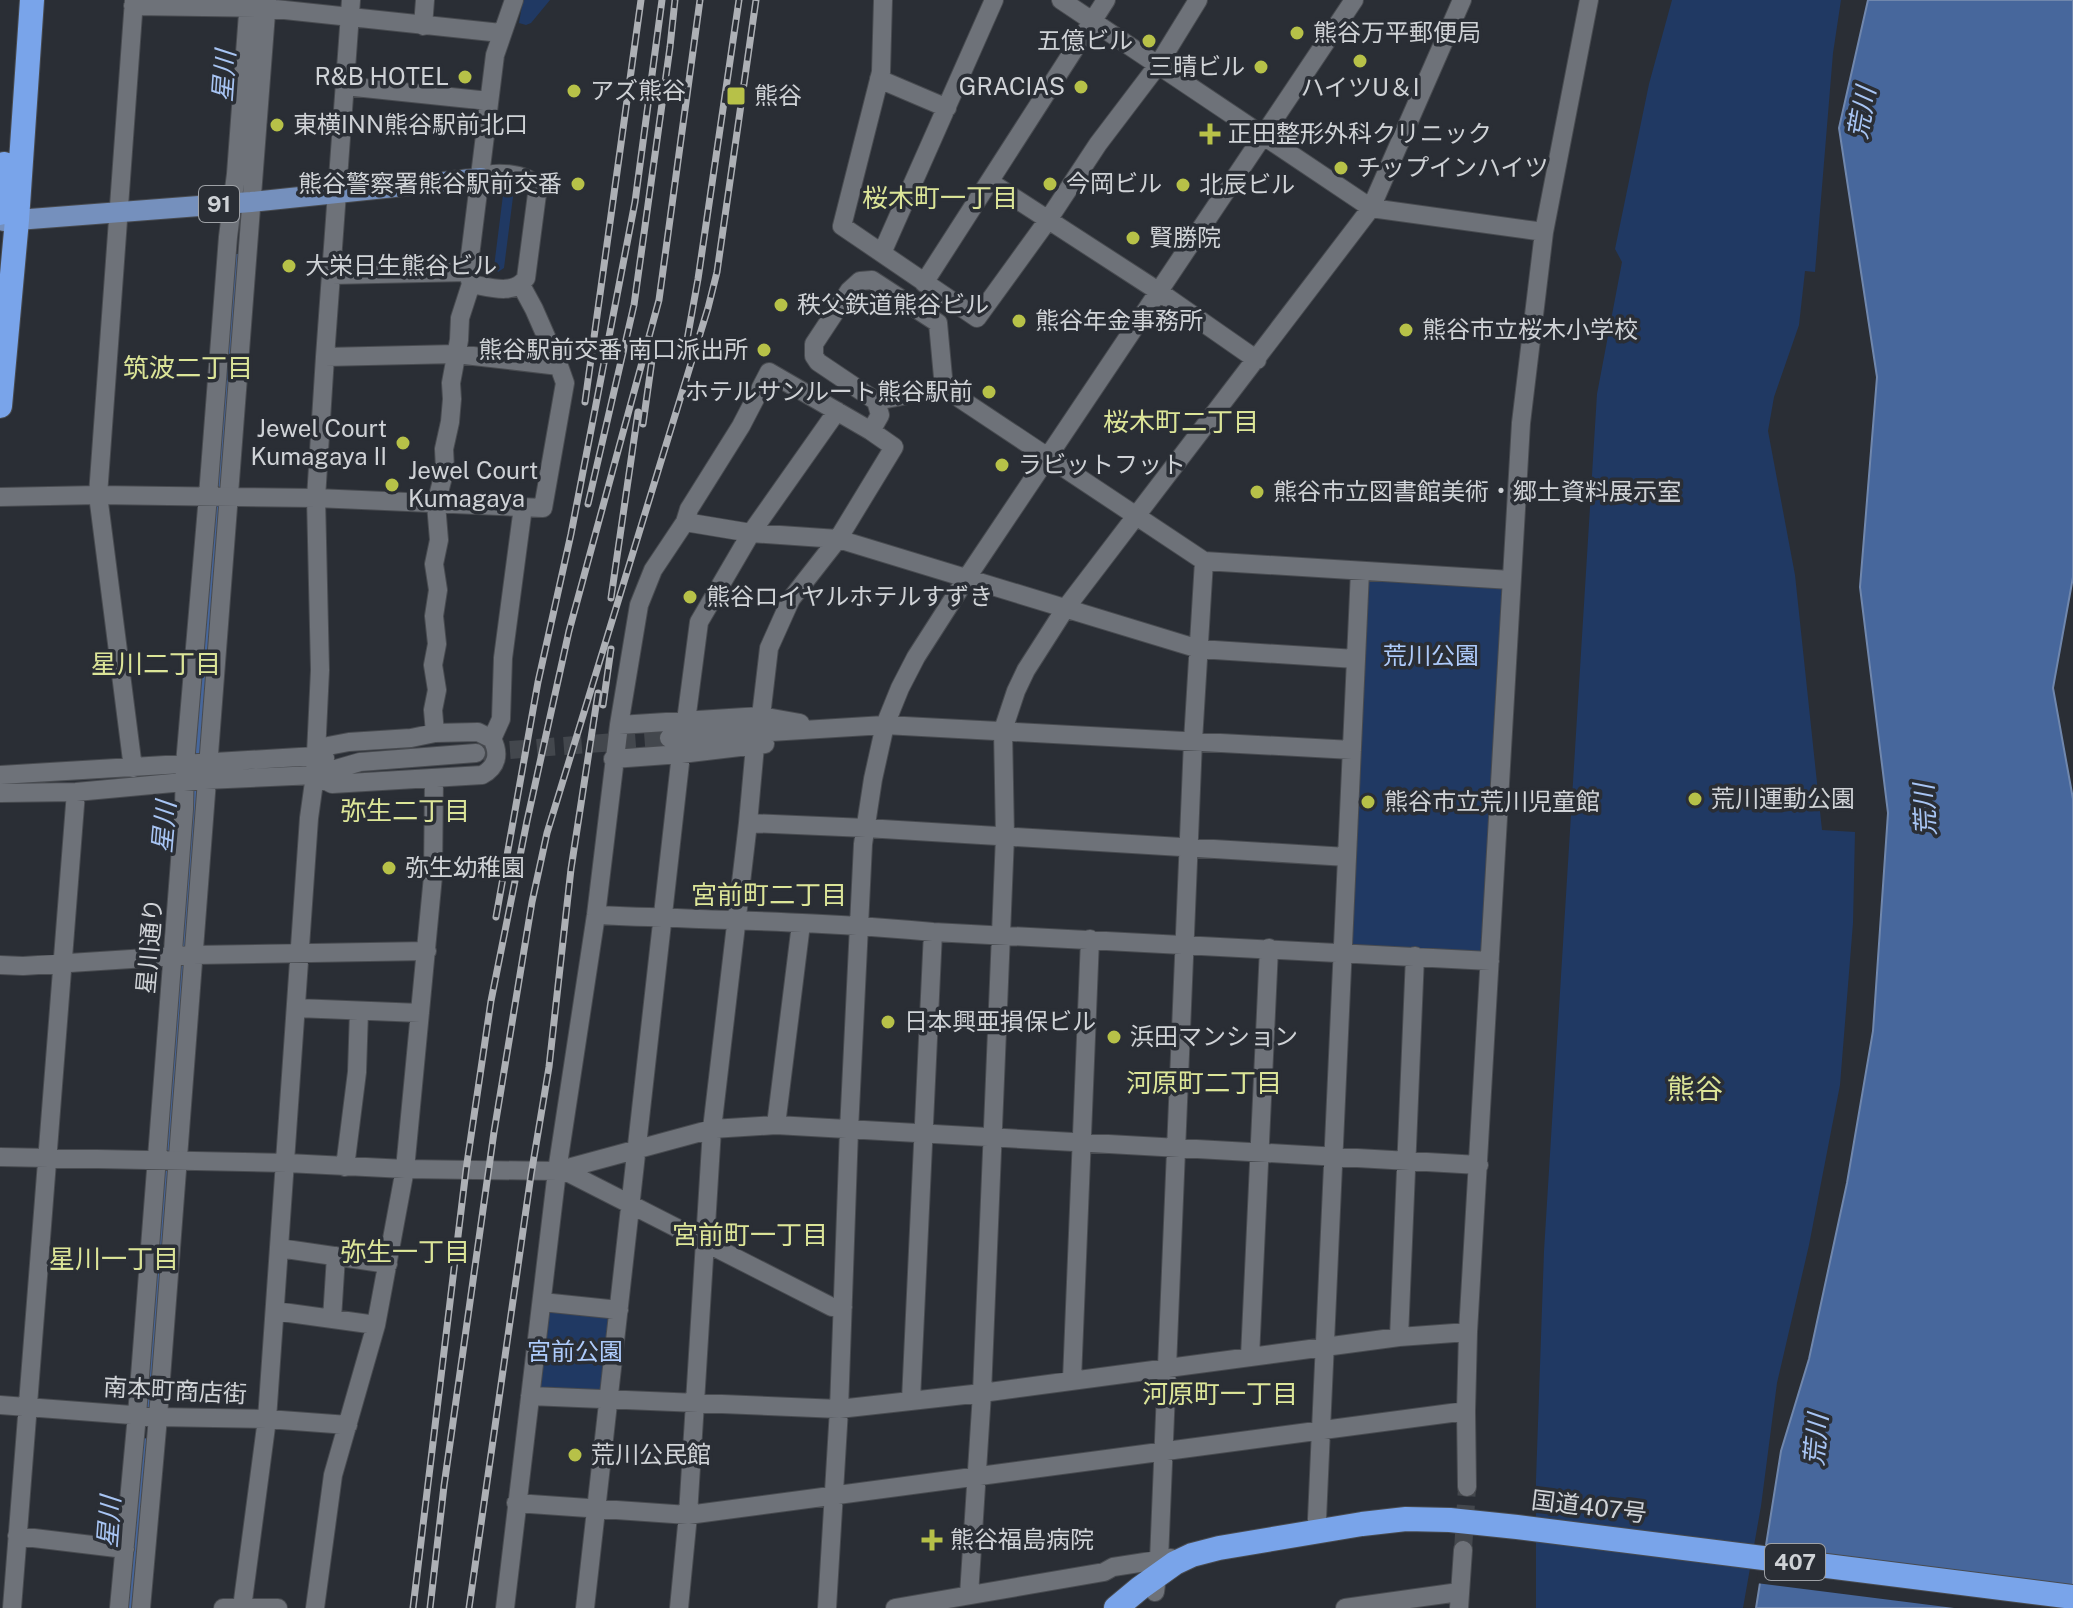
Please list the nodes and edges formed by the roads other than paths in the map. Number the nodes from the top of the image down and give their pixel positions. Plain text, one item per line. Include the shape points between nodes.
1 (19, 0) edge
2 (32, 0) edge
3 (425, 0) edge
4 (514, 0) edge
5 (883, 0) edge
6 (994, 0) edge
7 (1061, 0) edge
8 (1106, 0) edge
9 (1198, 0) edge
10 (1354, 0) edge
11 (1462, 0) edge
12 (1589, 0) edge
13 (134, 3) edge
14 (258, 4) edge
15 (311, 6) edge
16 (350, 9) edge
17 (1093, 21) junction
18 (423, 26) junction
19 (501, 33) junction
20 (1158, 65) junction
21 (879, 79) junction
22 (345, 86) junction
23 (489, 101) junction
24 (947, 108) junction
25 (1262, 135) junction
26 (481, 178) junction
27 (990, 182) junction
28 (338, 193) junction
29 (242, 202) junction
30 (1371, 208) junction
31 (119, 211) junction
32 (6, 218) edge
33 (1048, 220) junction
34 (1544, 232) junction
35 (882, 253) junction
36 (332, 275) junction
37 (469, 278) junction
38 (924, 283) junction
39 (521, 285) junction
40 (1158, 291) junction
41 (952, 301) junction
42 (938, 323) junction
43 (456, 354) junction
44 (325, 357) junction
45 (1257, 360) junction
46 (559, 366) junction
47 (2, 369) edge
48 (944, 388) junction
49 (876, 401) junction
50 (0, 406) edge
51 (837, 411) junction
52 (871, 431) junction
53 (1047, 457) junction
54 (98, 495) junction
55 (208, 496) junction
56 (230, 496) junction
57 (0, 497) edge
58 (316, 498) junction
59 (436, 504) junction
60 (523, 507) junction
61 (1135, 517) junction
62 (685, 522) junction
63 (751, 533) junction
64 (838, 539) junction
65 (1204, 561) junction
66 (1360, 571) junction
67 (966, 579) junction
68 (1511, 580) junction
69 (1065, 609) junction
70 (1199, 649) junction
71 (1356, 659) junction
72 (761, 716) junction
73 (686, 721) junction
74 (619, 725) junction
75 (885, 725) junction
76 (830, 728) junction
77 (1003, 730) junction
78 (435, 733) junction
79 (669, 738) tunnel mouth
80 (492, 739) junction
81 (1193, 741) junction
82 (755, 746) junction
83 (1352, 750) junction
84 (476, 753) tunnel mouth
85 (681, 754) junction
86 (613, 759) junction
87 (315, 766) junction
88 (133, 768) junction
89 (207, 772) junction
90 (186, 773) junction
91 (0, 775) edge
92 (434, 778) junction
93 (76, 792) junction
94 (0, 793) edge
95 (748, 823) junction
96 (866, 828) junction
97 (1005, 836) junction
98 (1189, 847) junction
99 (1347, 857) junction
100 (596, 915) junction
101 (664, 918) junction
102 (737, 921) junction
103 (801, 924) junction
104 (859, 925) junction
105 (933, 932) junction
106 (1001, 934) junction
107 (1090, 939) junction
108 (1185, 944) junction
109 (1269, 948) junction
110 (427, 951) junction
111 (1344, 952) junction
112 (301, 954) junction
113 (193, 955) junction
114 (173, 956) junction
115 (1415, 956) junction
116 (1490, 961) junction
117 (62, 963) junction
118 (0, 965) edge
119 (297, 1008) junction
120 (359, 1011) junction
121 (420, 1013) junction
122 (776, 1125) junction
123 (712, 1129) junction
124 (849, 1130) junction
125 (923, 1134) junction
126 (991, 1137) junction
127 (1081, 1143) junction
128 (637, 1148) junction
129 (1176, 1148) junction
130 (1259, 1152) junction
131 (0, 1157) edge
132 (46, 1157) junction
133 (1334, 1157) junction
134 (156, 1161) junction
135 (177, 1162) junction
136 (1405, 1162) junction
137 (287, 1163) junction
138 (1479, 1165) junction
139 (345, 1167) junction
140 (405, 1169) junction
141 (561, 1171) junction
142 (631, 1205) junction
143 (704, 1241) junction
144 (279, 1248) junction
145 (336, 1256) junction
146 (388, 1264) junction
147 (542, 1302) junction
148 (843, 1307) junction
149 (619, 1310) junction
150 (275, 1311) junction
151 (332, 1319) junction
152 (376, 1325) junction
153 (1468, 1332) junction
154 (1399, 1337) junction
155 (1325, 1348) junction
156 (1250, 1357) junction
157 (1167, 1367) junction
158 (1072, 1380) junction
159 (982, 1393) junction
160 (530, 1396) junction
161 (610, 1399) junction
162 (911, 1400) junction
163 (694, 1403) junction
164 (0, 1405) edge
165 (29, 1407) junction
166 (839, 1409) junction
167 (1466, 1411) junction
168 (137, 1415) junction
169 (158, 1417) junction
170 (267, 1419) junction
171 (348, 1425) junction
172 (1321, 1430) junction
173 (1163, 1450) junction
174 (975, 1476) junction
175 (1467, 1487) tunnel mouth
176 (834, 1495) junction
177 (516, 1503) junction
178 (595, 1509) junction
179 (688, 1515) junction
180 (1319, 1531) junction
181 (1516, 1534) junction
182 (17, 1536) junction
183 (1342, 1539) junction
184 (125, 1549) junction
185 (1463, 1550) tunnel mouth
186 (1166, 1568) junction
187 (1112, 1572) junction
188 (969, 1595) junction
189 (2073, 1597) edge
190 (1459, 1601) edge
191 (1125, 1605) edge
192 (12, 1608) edge
193 (119, 1608) edge
194 (141, 1608) edge
195 (223, 1608) edge
196 (242, 1608) edge
197 (278, 1608) edge
198 (315, 1608) edge
199 (505, 1608) edge
200 (585, 1608) edge
201 (679, 1608) edge
202 (827, 1608) edge
203 (895, 1608) edge
204 (1345, 1608) edge
205 (2041, 1608) edge

1 - 32 highway
2 - 32 highway
3 - 18 street
4 - 19 street
5 - 21 street
6 - 24 street
7 - 17 street
8 - 17 street
9 - 20 street
10 - 25 street
11 - 30 street
12 - 34 street
13 - 14 street
13 - 31 street
14 - 15 street
14 - 29 street, 星川通り
15 - 16 street
16 - 18 street
16 - 22 street
17 - 20 street
17 - 27 street
18 - 19 street
19 - 23 street
20 - 25 street
20 - 33 street
21 - 24 street
21 - 35 street via 842,226
22 - 23 street
22 - 28 street
23 - 26 street
24 - 35 street
25 - 30 street
25 - 40 street
26 - 28 main road, 91
26 - 37 street
26 - 39 street via 492,173 526,177 537,189
27 - 33 street
27 - 38 street
28 - 29 main road, 91
28 - 36 street
29 - 31 main road, 91
29 - 55 street, 星川通り via 226,251
29 - 56 street, 星川通り
30 - 34 street
30 - 45 street
31 - 32 main road, 91
31 - 54 street
32 - 47 highway
33 - 40 street
33 - 41 street via 977,318
34 - 68 street via 1521,423
35 - 38 street
36 - 37 street
36 - 44 street
37 - 39 street via 508,289
37 - 43 street
38 - 41 street
39 - 46 street
40 - 45 street
40 - 53 street
41 - 42 street
42 - 48 street
42 - 49 street via 872,280 854,284 813,350 818,362
43 - 44 street
43 - 46 street
43 - 59 street via 445,469
44 - 58 street
45 - 61 street
46 - 60 street via 565,383 543,508
47 - 50 highway
48 - 49 street
48 - 53 street
49 - 52 street via 880,415
51 - 52 street
51 - 62 street via 769,372
51 - 63 street
52 - 64 street via 894,447
53 - 61 street
53 - 67 street
54 - 55 street
54 - 57 street
54 - 88 street
55 - 56 street
55 - 90 street, 星川通り
56 - 58 street
56 - 89 street, 星川通り
58 - 59 street
58 - 87 street via 320,670
59 - 60 street
59 - 78 street
60 - 80 street via 503,658 501,719
61 - 65 street
61 - 69 street
62 - 63 street
62 - 74 street via 653,570 639,605
63 - 64 street
63 - 73 street via 699,622
64 - 67 street
64 - 72 street via 791,599 769,648
65 - 66 street
65 - 70 street
66 - 68 street
66 - 71 street
67 - 69 street
67 - 75 street via 916,657
68 - 116 street
69 - 70 street
69 - 77 street via 1026,670
70 - 71 street
70 - 81 street
71 - 83 street
72 - 73 street
72 - 76 street
73 - 74 street
74 - 86 street
75 - 76 street
75 - 77 street
75 - 96 street
76 - 79 street
76 - 82 street
77 - 81 street
77 - 97 street
78 - 80 street via 478,732
78 - 87 street via 328,746
80 - 92 street via 497,754 488,772
81 - 83 street
81 - 98 street
82 - 85 street
82 - 95 street
83 - 99 street
84 - 87 street
85 - 86 street
85 - 101 street
86 - 100 street
87 - 89 street
87 - 92 street via 332,784
87 - 112 street
88 - 90 street
88 - 91 street
89 - 90 street
89 - 113 street, 星川通り
90 - 93 street
90 - 114 street, 星川通り
92 - 110 street
93 - 94 street
93 - 117 street
95 - 96 street
95 - 102 street
96 - 97 street
96 - 104 street
97 - 98 street
97 - 106 street
98 - 99 street
98 - 108 street
99 - 111 street
100 - 101 street
100 - 141 street
101 - 102 street
101 - 128 street
102 - 103 street
102 - 123 street
103 - 104 street
103 - 122 street
104 - 105 street
104 - 124 street
105 - 106 street
105 - 125 street
106 - 107 street
106 - 126 street
107 - 108 street
107 - 127 street
108 - 109 street
108 - 129 street
109 - 111 street
109 - 130 street
110 - 112 street
110 - 121 street
111 - 115 street
111 - 133 street
112 - 113 street
112 - 119 street
113 - 114 street
113 - 135 street, 星川通り
114 - 117 street
114 - 134 street, 星川通り
115 - 116 street
115 - 136 street
116 - 138 street
117 - 118 street
117 - 132 street
119 - 120 street
119 - 137 street
120 - 121 street
120 - 139 street
121 - 140 street
122 - 123 street
122 - 124 street
123 - 128 street
123 - 143 street
124 - 125 street
124 - 148 street
125 - 126 street
125 - 162 street
126 - 127 street
126 - 159 street
127 - 129 street
127 - 158 street
128 - 141 street
128 - 142 street
129 - 130 street
129 - 157 street
130 - 133 street
130 - 156 street
131 - 132 street
132 - 134 street
132 - 165 street
133 - 136 street
133 - 155 street
134 - 135 street
134 - 168 street, 星川通り
135 - 137 street
135 - 169 street, 星川通り
136 - 138 street
136 - 154 street
137 - 139 street
137 - 144 street
138 - 153 street
139 - 140 street
140 - 141 street
140 - 146 street
141 - 142 street
141 - 147 street
142 - 143 street
142 - 149 street
143 - 148 street via 832,1307
143 - 163 street
144 - 145 street
144 - 150 street
145 - 146 street
145 - 151 street
146 - 152 street
147 - 149 street
147 - 160 street
148 - 166 street
149 - 161 street
150 - 151 street
150 - 170 street
151 - 152 street
152 - 171 street
153 - 154 street
153 - 167 street
154 - 155 street
155 - 156 street
155 - 172 street
156 - 157 street
157 - 158 street
157 - 173 street
158 - 159 street
159 - 162 street
159 - 174 street
160 - 161 street
160 - 177 street
161 - 163 street
161 - 178 street
162 - 166 street
163 - 166 street
163 - 179 street
164 - 165 street, 南本町商店街
165 - 168 street, 南本町商店街
165 - 182 street
166 - 176 street
167 - 172 street
167 - 175 street
168 - 169 street, 南本町商店街
168 - 184 street, 星川通り
169 - 170 street, 南本町商店街
169 - 194 street, 星川通り
170 - 171 street, 南本町商店街
170 - 196 street
171 - 198 street via 333,1475
172 - 173 street
172 - 180 street
173 - 174 street
173 - 186 street
174 - 176 street
174 - 188 street
176 - 179 street
176 - 202 street
177 - 178 street
177 - 199 street
178 - 179 street
178 - 200 street
179 - 201 street
180 - 181 highway, 国道407号 / 407 via 1427,1519
180 - 186 highway, 国道407号 / 407 via 1219,1548
181 - 183 highway, 国道407号 / 407
181 - 189 highway, 国道407号 / 407
181 - 205 highway, 国道407号 / 407
182 - 184 street
182 - 192 street
183 - 186 highway
183 - 186 highway, 407 via 1210,1565 1178,1578
184 - 193 street, 星川通り
185 - 190 street
186 - 187 street via 1113,1567
186 - 191 highway, 国道407号 / 407
187 - 188 street
187 - 191 street
188 - 203 street
190 - 204 street
195 - 196 street
196 - 197 street

